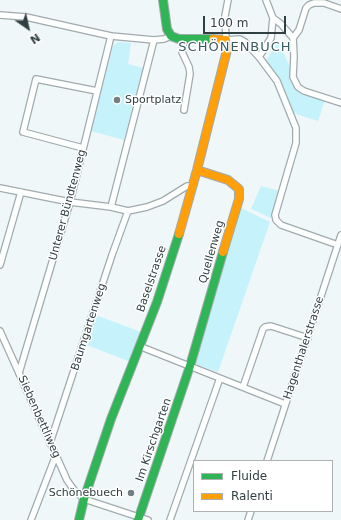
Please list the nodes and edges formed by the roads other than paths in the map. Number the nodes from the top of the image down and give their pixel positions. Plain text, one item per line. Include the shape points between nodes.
1 (163, 0) edge
2 (228, 0) edge
3 (266, 0) edge
4 (341, 10) edge
5 (0, 15) edge
6 (273, 18) junction
7 (111, 36) junction
8 (171, 36) junction
9 (293, 38) junction
10 (184, 39) junction
11 (154, 40) junction
12 (226, 40) junction
13 (259, 57) junction
14 (97, 91) junction
15 (341, 103) edge
16 (184, 110) dead end
17 (83, 148) junction
18 (197, 170) junction
19 (193, 186) junction
20 (0, 188) edge
21 (21, 192) junction
22 (70, 202) junction
23 (111, 207) junction
24 (128, 211) junction
25 (341, 235) edge
26 (338, 245) junction
27 (0, 265) edge
28 (0, 331) edge
29 (308, 338) junction
30 (139, 346) junction
31 (190, 366) junction
32 (19, 373) junction
33 (220, 378) junction
34 (243, 387) junction
35 (286, 404) junction
36 (50, 443) junction
37 (56, 455) junction
38 (267, 460) edge
39 (84, 499) junction
40 (138, 519) edge
41 (31, 520) edge
42 (79, 520) edge
43 (148, 520) edge
44 (170, 520) edge

1 - 8 street via 167,29
2 - 12 street via 225,12
3 - 6 street
4 - 9 street via 324,3 309,5
5 - 7 street via 26,17
6 - 9 street
6 - 13 street via 271,38
7 - 11 street
7 - 14 street, Unterer Bündtenweg
8 - 10 street
8 - 11 street
9 - 15 street via 293,77 298,87
10 - 12 street
10 - 16 street via 182,52 190,74
11 - 23 street
12 - 13 street via 240,39
12 - 18 street, Baselstrasse via 227,50
13 - 26 street via 277,81 296,128 296,143 275,215 276,220 281,225
14 - 17 street, Unterer Bündtenweg
14 - 17 street via 36,79 23,132
17 - 22 street, Unterer Bündtenweg
18 - 19 street, Baselstrasse
18 - 31 street, Quellenweg via 228,180 239,189 239,199
19 - 24 street via 187,186 147,208
19 - 30 street, Baselstrasse via 157,302
20 - 21 street
21 - 22 street
21 - 27 street
22 - 23 street
22 - 32 street, Unterer Bündtenweg
23 - 24 street
24 - 36 street, Baumgartenweg
25 - 26 street, Hagenthalerstrasse
26 - 29 street, Hagenthalerstrasse
28 - 32 street, Siebenbettliweg
29 - 34 street via 271,326 265,327
29 - 35 street, Hagenthalerstrasse
30 - 31 street
30 - 39 street, Baselstrasse
31 - 33 street
31 - 40 street, Im Kirschgarten
32 - 36 street, Siebenbettliweg
33 - 34 street
33 - 44 street
34 - 35 street
35 - 38 street, Hagenthalerstrasse
36 - 37 street, Siebenbettliweg
37 - 39 street, Siebenbettliweg via 67,480
37 - 41 street
39 - 40 street
39 - 42 street, Baselstrasse
40 - 43 street

